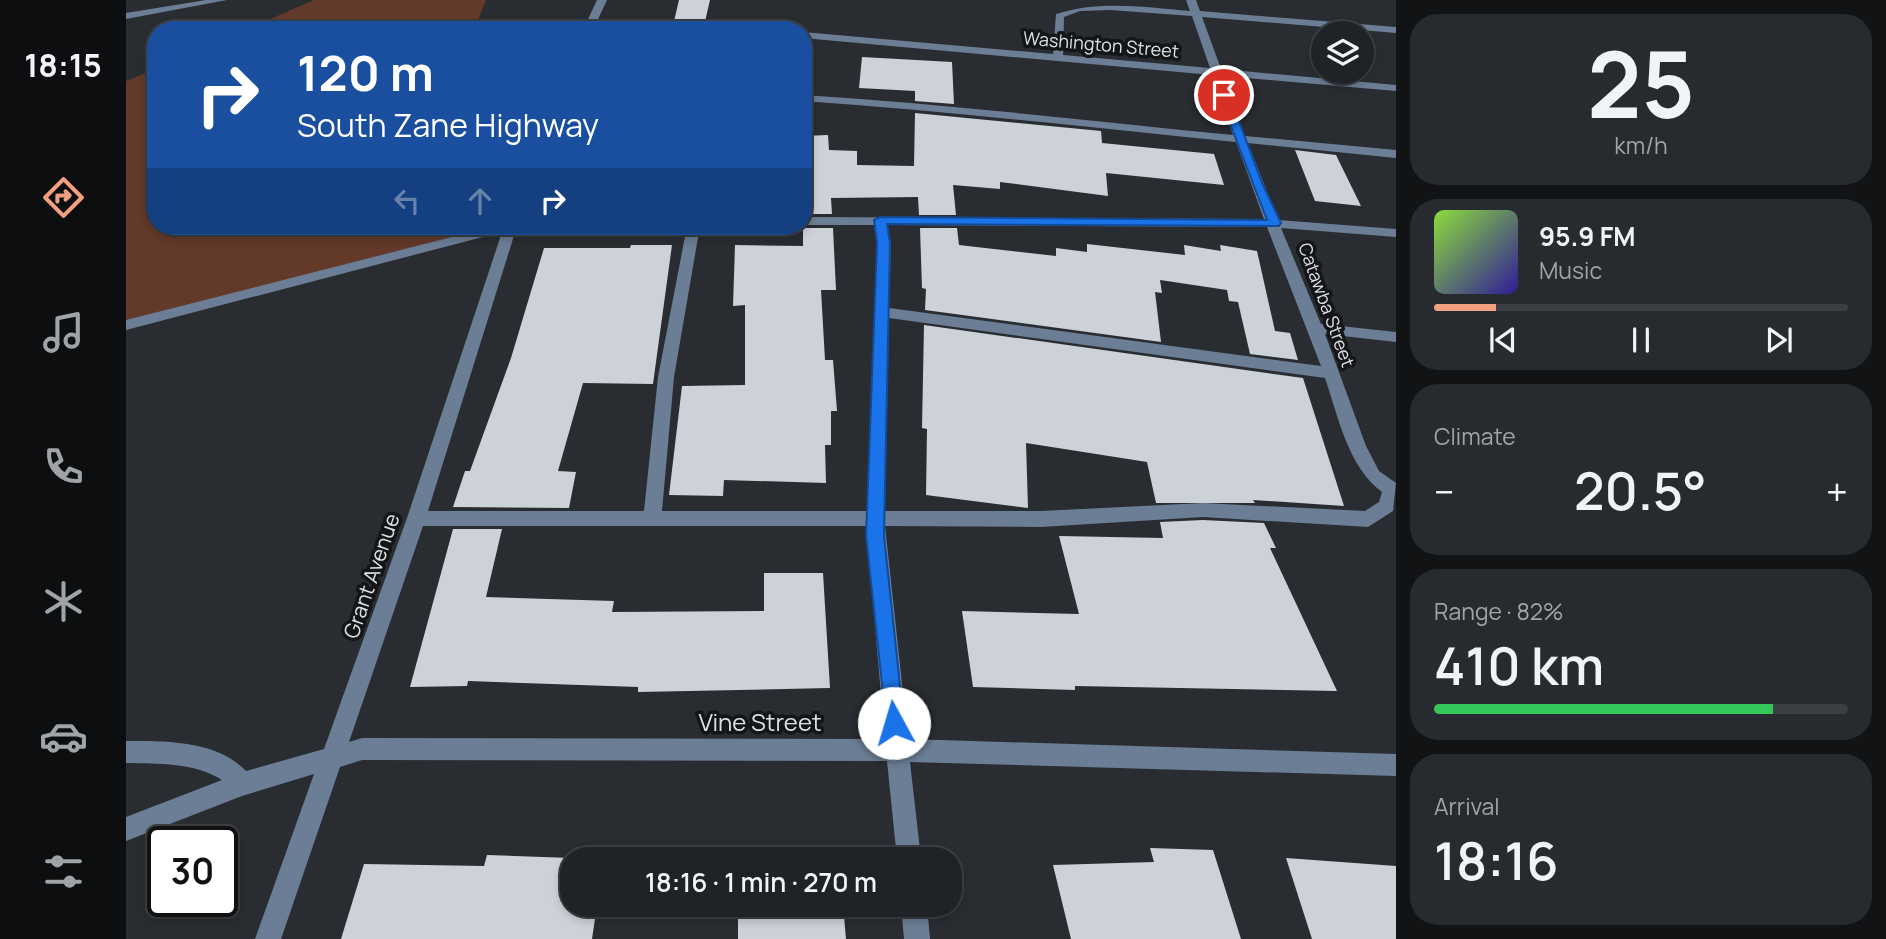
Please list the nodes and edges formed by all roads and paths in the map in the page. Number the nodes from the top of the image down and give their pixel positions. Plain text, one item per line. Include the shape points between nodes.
1 (220, 0) edge
2 (602, 0) edge
3 (1191, 0) edge
4 (1196, 15) junction
5 (126, 16) edge
6 (592, 21) edge
7 (1396, 30) edge
8 (812, 36) edge
9 (1058, 59) junction
10 (1216, 72) junction
11 (1396, 88) edge
12 (812, 99) edge
13 (1241, 140) junction
14 (1396, 154) edge
15 (880, 220) junction
16 (812, 221) edge
17 (1275, 223) junction
18 (1396, 233) edge
19 (475, 235) edge
20 (507, 235) edge
21 (692, 235) edge
22 (880, 312) junction
23 (126, 325) edge
24 (1315, 328) junction
25 (1396, 338) edge
26 (1331, 373) junction
27 (1394, 492) edge
28 (416, 518) junction
29 (652, 518) junction
30 (876, 520) junction
31 (897, 750) junction
32 (126, 752) edge
33 (335, 754) junction
34 (1396, 765) edge
35 (242, 784) junction
36 (126, 829) edge
37 (908, 847) edge
38 (915, 917) edge
39 (268, 939) edge
40 (917, 939) edge

1 - 5 street
2 - 6 street
3 - 4 street, Catawba Street
4 - 7 street
4 - 9 street via 1110,7 1065,11 1057,24
4 - 10 street, Catawba Street
8 - 9 street, Washington Street
9 - 10 street, Washington Street
10 - 11 street, Washington Street
10 - 13 street, Catawba Street
12 - 13 street
13 - 14 street
13 - 17 street, Catawba Street
15 - 16 street
15 - 17 street
15 - 22 street via 884,243
17 - 18 street
17 - 24 street, Catawba Street
19 - 23 street
20 - 28 street, Grant Avenue
21 - 29 street via 666,377
22 - 26 street
22 - 30 street
24 - 25 street
24 - 26 street, Catawba Street
26 - 27 street, Catawba Street via 1366,467
27 - 30 street via 1387,506 1368,519 1203,510 1041,519
28 - 29 street
28 - 33 street, Grant Avenue
29 - 30 street
30 - 31 street
31 - 33 street, Vine Street via 362,749
31 - 34 street, Vine Street
31 - 37 street
32 - 35 street via 171,753 220,763
33 - 35 street, Vine Street
33 - 39 street, Grant Avenue
35 - 36 street, Vine Street
38 - 40 street

